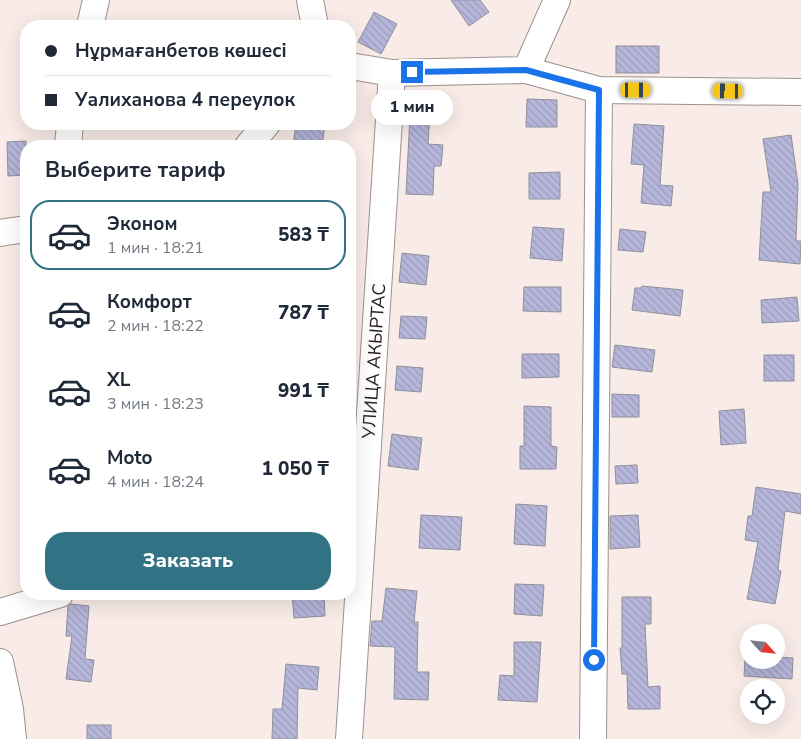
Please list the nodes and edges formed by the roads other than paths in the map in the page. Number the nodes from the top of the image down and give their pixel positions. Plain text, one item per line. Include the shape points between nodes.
1 (96, 0) edge
2 (310, 0) edge
3 (557, 0) edge
4 (91, 20) edge
5 (314, 20) edge
6 (356, 67) edge
7 (526, 70) junction
8 (392, 73) junction
9 (599, 90) junction
10 (801, 92) edge
11 (262, 130) edge
12 (253, 140) edge
13 (20, 230) edge
14 (0, 233) edge
15 (40, 600) edge
16 (0, 612) edge
17 (0, 662) edge
18 (13, 739) edge
19 (350, 739) edge
20 (593, 739) edge

1 - 4 street
2 - 5 street
3 - 7 street
6 - 8 street
7 - 8 street
7 - 9 street
8 - 19 street, УЛИЦА АКЫРТАС
9 - 10 street
9 - 20 street
11 - 12 street
13 - 14 street
15 - 16 street
17 - 18 street

